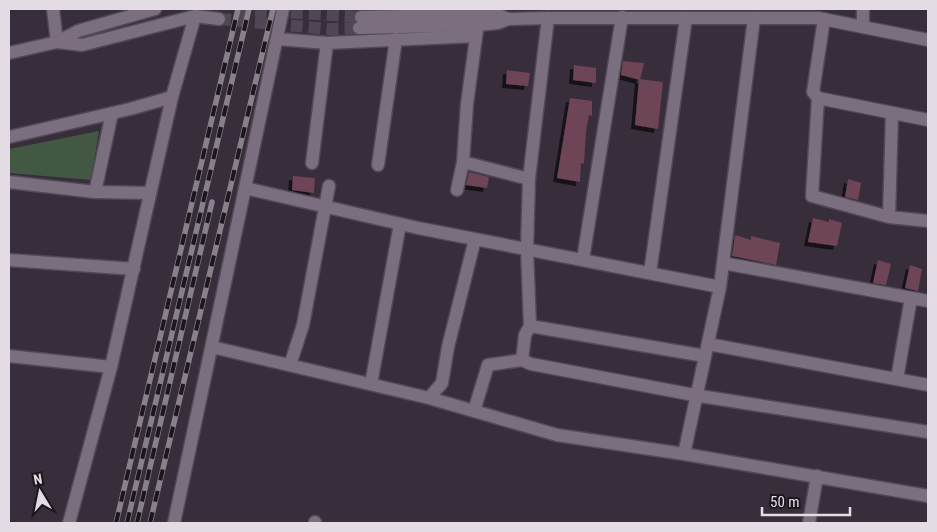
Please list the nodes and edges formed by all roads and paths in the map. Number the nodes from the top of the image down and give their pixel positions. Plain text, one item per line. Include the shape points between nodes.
1 (53, 9) edge
2 (154, 9) edge
3 (283, 9) edge
4 (863, 9) edge
5 (129, 12) edge
6 (450, 14) edge
7 (820, 15) edge
8 (195, 16) junction
9 (622, 17) junction
10 (548, 18) junction
11 (686, 18) junction
12 (754, 18) junction
13 (219, 19) tunnel mouth
14 (508, 19) junction
15 (360, 23) tunnel mouth
16 (863, 27) junction
17 (477, 31) junction
18 (277, 39) junction
19 (396, 39) junction
20 (928, 40) edge
21 (57, 42) junction
22 (328, 43) junction
23 (9, 53) edge
24 (172, 97) junction
25 (818, 98) junction
26 (112, 113) junction
27 (892, 113) junction
28 (928, 120) edge
29 (9, 137) edge
30 (463, 162) junction
31 (312, 163) dead end
32 (378, 164) dead end
33 (529, 179) junction
34 (9, 182) edge
35 (329, 186) dead end
36 (245, 188) junction
37 (457, 190) dead end
38 (95, 192) junction
39 (150, 194) junction
40 (324, 206) junction
41 (889, 217) junction
42 (928, 221) edge
43 (400, 224) junction
44 (475, 239) junction
45 (527, 249) junction
46 (9, 260) edge
47 (583, 260) junction
48 (723, 263) junction
49 (134, 270) junction
50 (650, 273) junction
51 (720, 287) junction
52 (911, 298) junction
53 (928, 301) edge
54 (530, 326) junction
55 (212, 347) junction
56 (707, 350) junction
57 (9, 356) edge
58 (522, 360) junction
59 (290, 365) junction
60 (111, 367) junction
61 (897, 379) junction
62 (371, 384) junction
63 (928, 385) edge
64 (697, 394) junction
65 (429, 398) junction
66 (474, 411) junction
67 (928, 432) edge
68 (684, 454) junction
69 (817, 476) junction
70 (928, 496) edge
71 (69, 523) edge
72 (174, 523) edge
73 (808, 523) edge

1 - 21 street
2 - 5 street
3 - 18 street
4 - 16 street
5 - 21 street
6 - 14 street via 496,14
6 - 15 street
6 - 17 street
7 - 12 street
7 - 16 street
7 - 25 street via 814,92
8 - 13 street
8 - 21 street via 82,45
8 - 24 street
9 - 10 street
9 - 11 street
9 - 47 street
10 - 14 street
10 - 33 street
11 - 12 street
11 - 50 street
12 - 48 street
14 - 17 street
16 - 20 street
17 - 19 street
17 - 30 street
18 - 22 street
18 - 36 street
19 - 22 street
19 - 32 street
21 - 23 street
22 - 31 street
24 - 26 street
24 - 39 street
25 - 27 street
25 - 41 street via 812,196
26 - 29 street
26 - 38 street
27 - 28 street
27 - 41 street
30 - 33 street
30 - 37 street
33 - 45 street
34 - 38 street
35 - 40 street
36 - 40 street
36 - 55 street
38 - 39 street
39 - 49 street
40 - 43 street
40 - 59 street via 302,325
41 - 42 street
43 - 44 street
43 - 62 street
44 - 45 street
44 - 65 street via 442,383
45 - 47 street
45 - 54 street
46 - 49 street
47 - 50 street
48 - 51 street
48 - 52 street
49 - 60 street
50 - 51 street
51 - 56 street
52 - 53 street
52 - 61 street
54 - 56 street
54 - 58 street via 524,335
55 - 59 street
55 - 72 street
56 - 61 street
56 - 64 street
57 - 60 street
58 - 64 street
58 - 66 street via 488,365
59 - 62 street
60 - 71 street
61 - 63 street
62 - 65 street
64 - 67 street
64 - 68 street
65 - 66 street
66 - 68 street via 557,435
68 - 69 street
69 - 70 street
69 - 73 street

